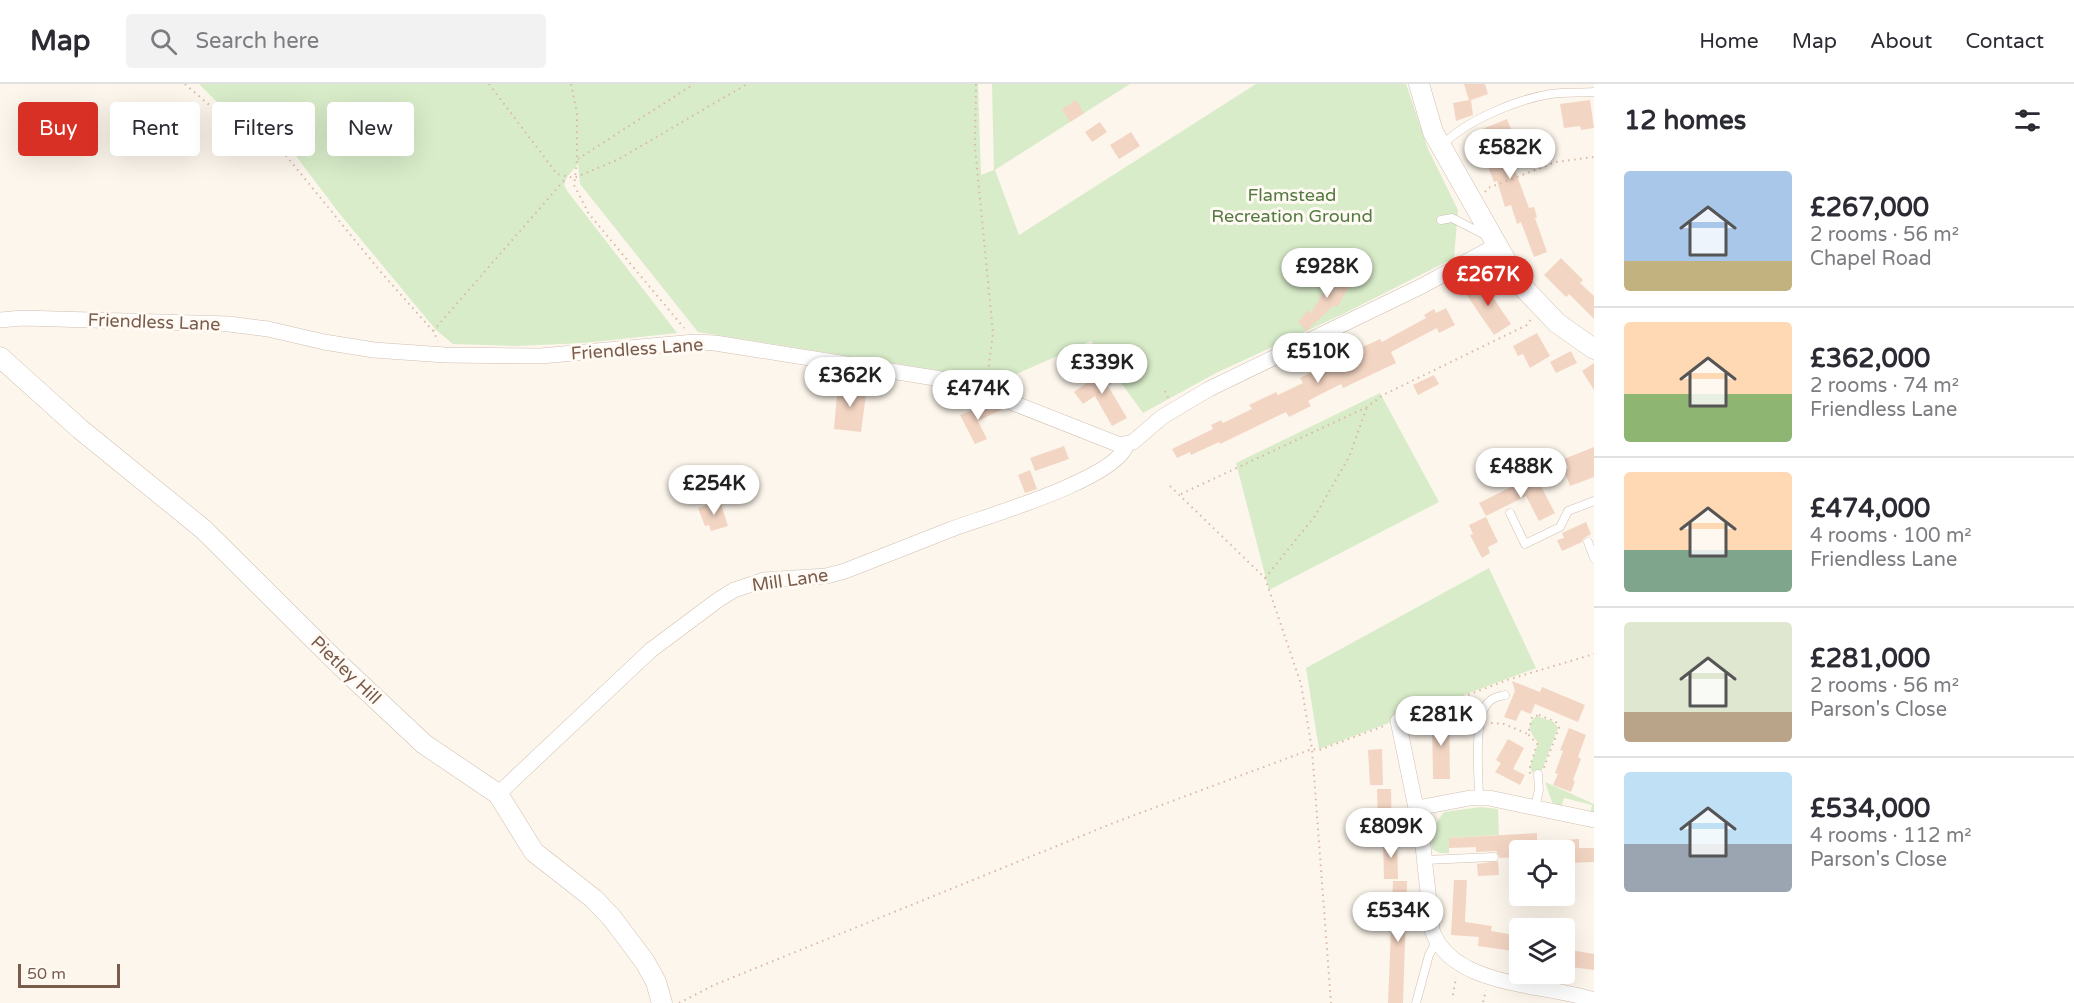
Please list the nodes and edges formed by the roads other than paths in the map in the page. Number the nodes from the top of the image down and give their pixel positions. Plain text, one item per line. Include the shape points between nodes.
1 (1419, 84) edge
2 (1594, 92) edge
3 (1441, 147) junction
4 (1441, 220) dead end
5 (1496, 241) junction
6 (0, 320) edge
7 (1594, 349) edge
8 (0, 357) edge
9 (1127, 444) junction
10 (1594, 501) edge
11 (1510, 513) dead end
12 (1588, 542) dead end
13 (1594, 558) edge
14 (1505, 695) dead end
15 (1398, 721) road end
16 (1538, 774) road end
17 (498, 794) junction
18 (1479, 798) junction
19 (1534, 807) junction
20 (1417, 808) junction
21 (1594, 820) edge
22 (1494, 857) dead end
23 (1425, 860) junction
24 (1436, 942) junction
25 (1594, 1000) edge
26 (662, 1003) edge
27 (1416, 1003) edge

1 - 3 street
2 - 3 lane via 1551,94 1526,100 1470,124
3 - 5 street
4 - 5 lane via 1452,218
5 - 7 street via 1518,282 1540,307
5 - 9 street via 1422,286 1209,389
6 - 9 street, Friendless Lane via 229,324 374,350 445,355 541,356 695,342 960,382 1113,444
8 - 17 street, Pietley Hill via 80,429 203,529 408,730
9 - 17 street, Mill Lane via 1122,455 1088,478 845,571 764,580 734,590 651,650
10 - 11 lane via 1568,511 1560,526 1526,544
12 - 13 lane
14 - 18 lane via 1491,699 1479,722
15 - 20 street
16 - 19 lane
17 - 26 street, Pietley Hill via 534,852 612,918 645,962
18 - 19 street
18 - 20 street
19 - 21 street
20 - 23 street
22 - 23 lane
23 - 24 street
24 - 25 street via 1458,963 1477,973
24 - 27 lane

